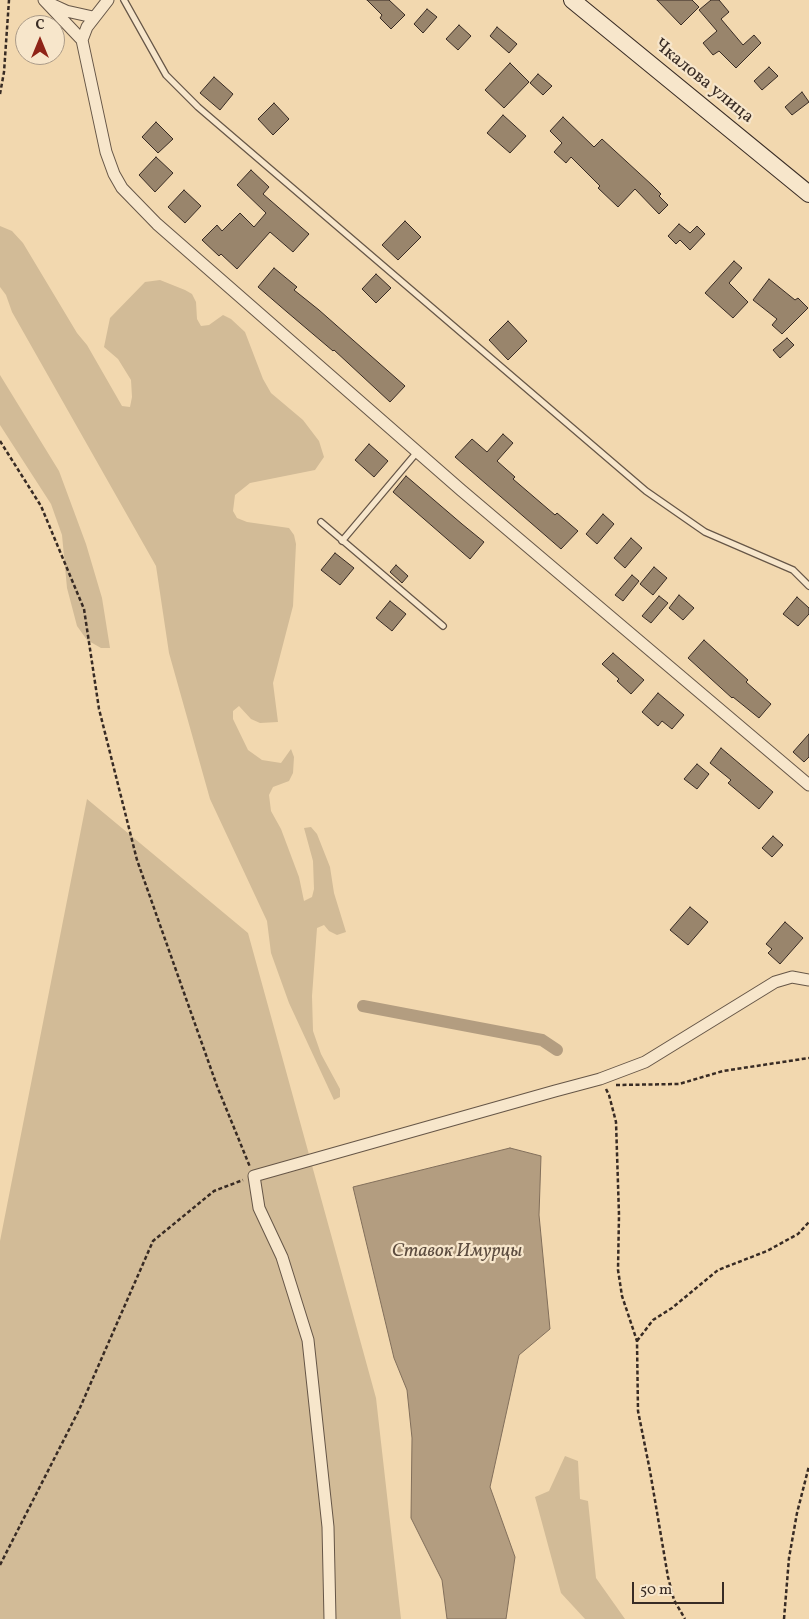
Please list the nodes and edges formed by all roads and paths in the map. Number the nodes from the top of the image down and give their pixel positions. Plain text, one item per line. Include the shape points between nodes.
1 (9, 0) edge
2 (44, 0) edge
3 (108, 0) edge
4 (124, 0) edge
5 (572, 0) edge
6 (93, 17) junction
7 (82, 40) junction
8 (0, 94) edge
9 (809, 194) edge
10 (0, 441) edge
11 (418, 451) junction
12 (321, 522) dead end
13 (342, 541) junction
14 (809, 586) edge
15 (443, 626) dead end
16 (809, 785) edge
17 (809, 980) edge
18 (809, 1058) edge
19 (600, 1079) junction
20 (254, 1176) junction
21 (809, 1222) edge
22 (637, 1341) junction
23 (809, 1466) edge
24 (0, 1565) edge
25 (330, 1619) edge
26 (685, 1619) edge
27 (784, 1619) edge

1 - 8 path
2 - 6 street via 66,11
2 - 7 street
3 - 6 street
4 - 14 lane via 166,75 198,107 646,491 705,532 793,570
5 - 9 main road, Чкалова улица
6 - 7 street
7 - 11 street via 106,152 122,188 157,224
10 - 20 path via 41,506 84,609 99,708 137,860 217,1086
11 - 13 lane
11 - 16 street
12 - 13 lane
13 - 15 lane
17 - 19 street via 792,976 776,982 645,1062
18 - 19 path via 723,1071 679,1084 618,1086
19 - 20 street
19 - 22 path via 609,1095 616,1122 618,1270 622,1296
20 - 24 path via 214,1191 153,1241 79,1410
20 - 25 street via 259,1208 282,1257 308,1340 328,1527
21 - 22 path via 798,1234 768,1250 718,1270 653,1320
22 - 26 path via 638,1411 668,1577 674,1600
23 - 27 path via 789,1558

